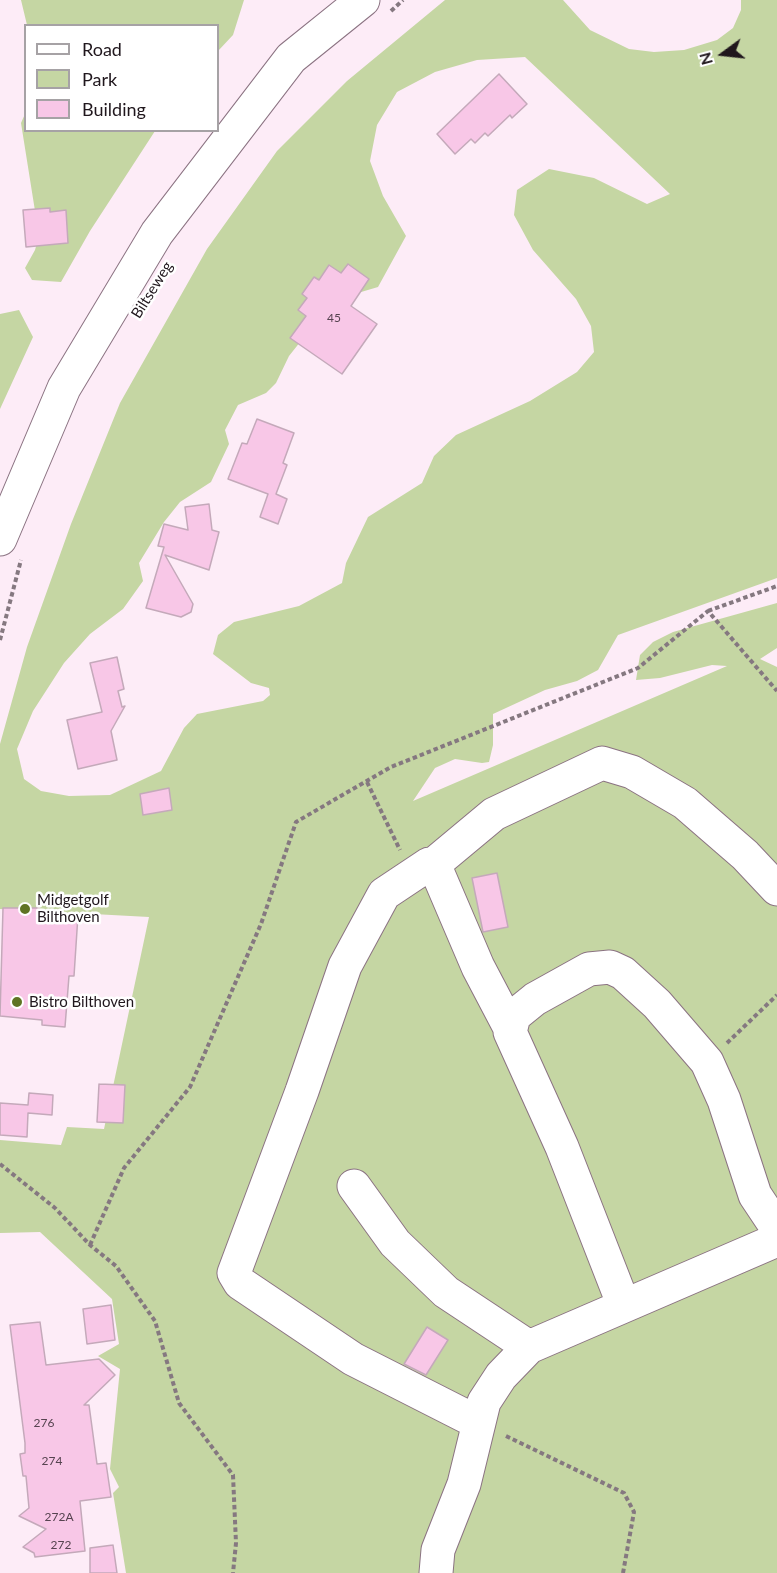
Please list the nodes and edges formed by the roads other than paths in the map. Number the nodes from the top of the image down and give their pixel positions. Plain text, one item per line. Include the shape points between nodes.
1 (374, 7) edge
2 (11, 546) edge
3 (423, 869) junction
4 (777, 889) edge
5 (509, 1026) junction
6 (354, 1186) dead end
7 (777, 1228) edge
8 (777, 1240) edge
9 (624, 1306) junction
10 (529, 1347) junction
11 (479, 1423) junction
12 (436, 1573) edge

1 - 2 street, Biltseweg via 291,58 157,233 64,388
3 - 4 street via 494,814 602,763 632,771 685,803
3 - 5 street
3 - 11 street via 384,894 345,966 234,1273 240,1283 352,1359
5 - 7 street via 514,1016 535,999 589,969 610,967 623,973 657,1004 707,1062 724,1100 755,1195
5 - 9 street via 513,1044 562,1147
6 - 10 street via 395,1243 446,1292
8 - 9 street
9 - 10 street
10 - 11 street via 501,1376 484,1402
11 - 12 street via 465,1484 438,1550

